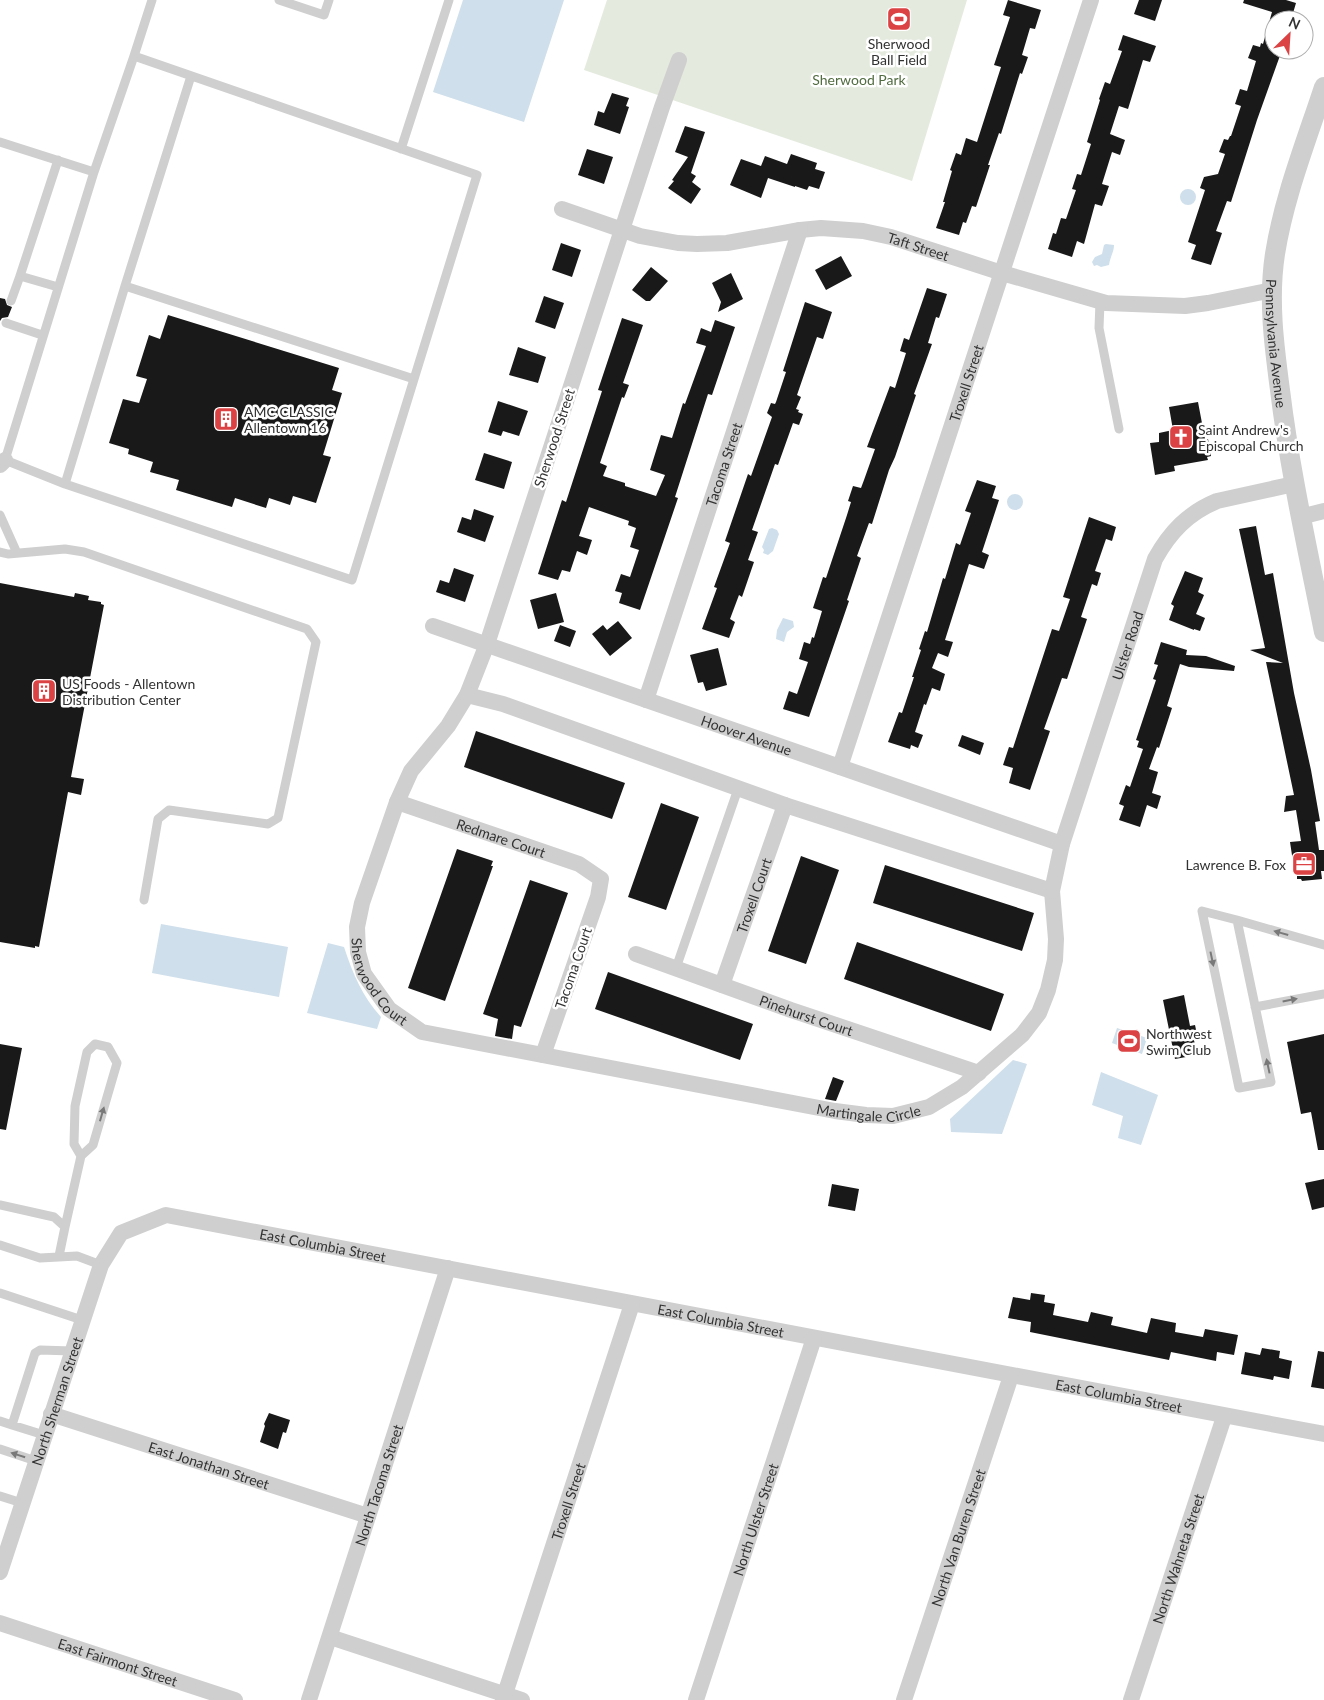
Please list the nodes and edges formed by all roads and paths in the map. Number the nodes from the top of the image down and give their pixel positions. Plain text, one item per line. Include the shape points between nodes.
1 (152, 0) edge
2 (279, 0) edge
3 (329, 0) edge
4 (449, 0) edge
5 (1091, 0) edge
6 (134, 56) junction
7 (679, 60) dead end
8 (191, 76) junction
9 (1324, 87) edge
10 (0, 142) edge
11 (401, 149) junction
12 (58, 160) junction
13 (94, 172) junction
14 (562, 209) dead end
15 (622, 230) junction
16 (800, 230) junction
17 (1002, 273) junction
18 (20, 276) junction
19 (125, 286) junction
20 (58, 287) junction
21 (1272, 290) junction
22 (11, 302) dead end
23 (1100, 302) junction
24 (6, 323) dead end
25 (42, 335) junction
26 (414, 380) junction
27 (1119, 429) dead end
28 (2, 463) edge
29 (65, 484) junction
30 (1294, 484) junction
31 (1324, 512) edge
32 (0, 515) edge
33 (1300, 516) junction
34 (0, 552) edge
35 (16, 553) junction
36 (433, 626) dead end
37 (1324, 632) edge
38 (486, 644) junction
39 (467, 695) junction
40 (646, 700) junction
41 (840, 767) junction
42 (738, 789) junction
43 (397, 802) junction
44 (785, 805) junction
45 (1062, 844) junction
46 (601, 879) joint
47 (1052, 891) junction
48 (144, 900) dead end
49 (1238, 920) junction
50 (1324, 945) edge
51 (636, 954) dead end
52 (676, 968) junction
53 (722, 985) junction
54 (1324, 994) edge
55 (1255, 1007) junction
56 (543, 1056) junction
57 (979, 1072) junction
58 (81, 1156) junction
59 (0, 1205) edge
60 (65, 1227) junction
61 (121, 1233) joint
62 (0, 1245) edge
63 (58, 1256) junction
64 (101, 1265) junction
65 (448, 1268) junction
66 (0, 1293) edge
67 (632, 1304) junction
68 (82, 1320) junction
69 (814, 1338) junction
70 (72, 1351) junction
71 (1011, 1376) junction
72 (51, 1414) junction
73 (1224, 1417) junction
74 (0, 1421) edge
75 (12, 1425) junction
76 (1324, 1434) edge
77 (44, 1435) junction
78 (0, 1449) edge
79 (36, 1461) junction
80 (0, 1496) edge
81 (22, 1504) junction
82 (368, 1516) junction
83 (0, 1572) edge
84 (0, 1624) edge
85 (330, 1637) junction
86 (504, 1697) edge
87 (235, 1700) edge
88 (309, 1700) edge
89 (522, 1700) edge
90 (696, 1700) edge
91 (904, 1700) edge
92 (1131, 1700) edge

1 - 6 lane
2 - 3 lane via 324,15
4 - 11 lane
5 - 17 street, Troxell Street
6 - 8 lane
6 - 13 lane
7 - 15 street, Sherwood Street
8 - 11 lane
8 - 19 lane
9 - 21 street, Pennsylvania Avenue via 1284,215 1275,254
10 - 12 lane
11 - 26 lane via 477,175
12 - 13 lane
12 - 18 lane
13 - 20 lane
14 - 15 street, Taft Street
15 - 16 street, Taft Street via 659,240 697,244 727,243
15 - 38 street, Sherwood Street
16 - 17 street, Taft Street via 842,228 882,235
16 - 40 street, Tacoma Street
17 - 23 street, Taft Street
17 - 41 street, Troxell Street
18 - 20 lane
18 - 22 lane
19 - 26 lane
19 - 29 lane
20 - 25 lane
21 - 23 street, Taft Street via 1184,306
21 - 30 street, Pennsylvania Avenue via 1275,354
23 - 27 lane via 1099,328
24 - 25 lane
25 - 28 lane
26 - 29 lane via 352,580
28 - 29 lane
30 - 33 street, Pennsylvania Avenue
30 - 45 street, Ulster Road via 1207,505 1191,515 1164,542 1155,559
31 - 33 street
32 - 35 lane
33 - 37 street, Pennsylvania Avenue
34 - 35 lane
35 - 48 lane via 65,549 84,552 307,630 316,642 278,818 268,824 169,810 158,819
36 - 38 street, Hoover Avenue
38 - 39 street, Sherwood Street
38 - 40 street, Hoover Avenue
39 - 42 street via 503,704
39 - 43 street, Sherwood Street via 448,726 411,771
40 - 41 street, Hoover Avenue
41 - 45 street, Hoover Avenue
42 - 44 street
42 - 52 lane
43 - 46 street, Redmare Court via 579,864
43 - 56 street, Sherwood Court via 362,903 357,927 358,952 364,974 389,1009 422,1032
44 - 47 street
44 - 53 street, Troxell Court
45 - 47 street, Ulster Road
46 - 56 street, Tacoma Court via 598,897
47 - 57 street, Martingale Circle via 1055,960 1039,1014 1022,1035
50 -> 49 lane
49 - 55 lane
49 -> 55 lane via 1202,911 1239,1088 1271,1082
51 - 52 street, Pinehurst Court
52 - 53 street, Pinehurst Court
53 - 57 street, Pinehurst Court
55 -> 54 lane
56 - 57 street, Martingale Circle via 835,1111 893,1116 929,1107 962,1088
58 -> 58 lane via 93,1145 117,1063 108,1047 95,1044 87,1052 75,1106 74,1144
58 - 60 lane
59 - 60 lane via 54,1217
60 - 63 lane
61 - 64 street, North Sherman Street
61 - 65 street, East Columbia Street via 166,1215
62 - 63 lane via 40,1258
63 - 64 lane via 76,1256
64 - 68 street, North Sherman Street
65 - 67 street, East Columbia Street
65 - 82 street, North Tacoma Street
66 - 68 lane
67 - 69 street, East Columbia Street
67 - 86 street, Troxell Street
68 - 70 street, North Sherman Street
69 - 71 street, East Columbia Street
69 - 90 street, North Ulster Street
70 - 72 street, North Sherman Street
70 - 75 lane via 40,1350 35,1353
71 - 73 street, East Columbia Street
71 - 91 street, North Van Buren Street
72 - 77 street, North Sherman Street
72 - 82 street, East Jonathan Street
73 - 76 street, East Columbia Street
73 - 92 street, North Wahneta Street
74 - 75 lane
75 - 77 lane
77 - 79 street, North Sherman Street
79 -> 78 lane
79 - 81 street, North Sherman Street
80 - 81 lane
81 - 83 street, North Sherman Street
82 - 85 street, North Tacoma Street
84 - 87 street, East Fairmont Street
85 - 86 street
85 - 88 street, North Tacoma Street
86 - 89 street

